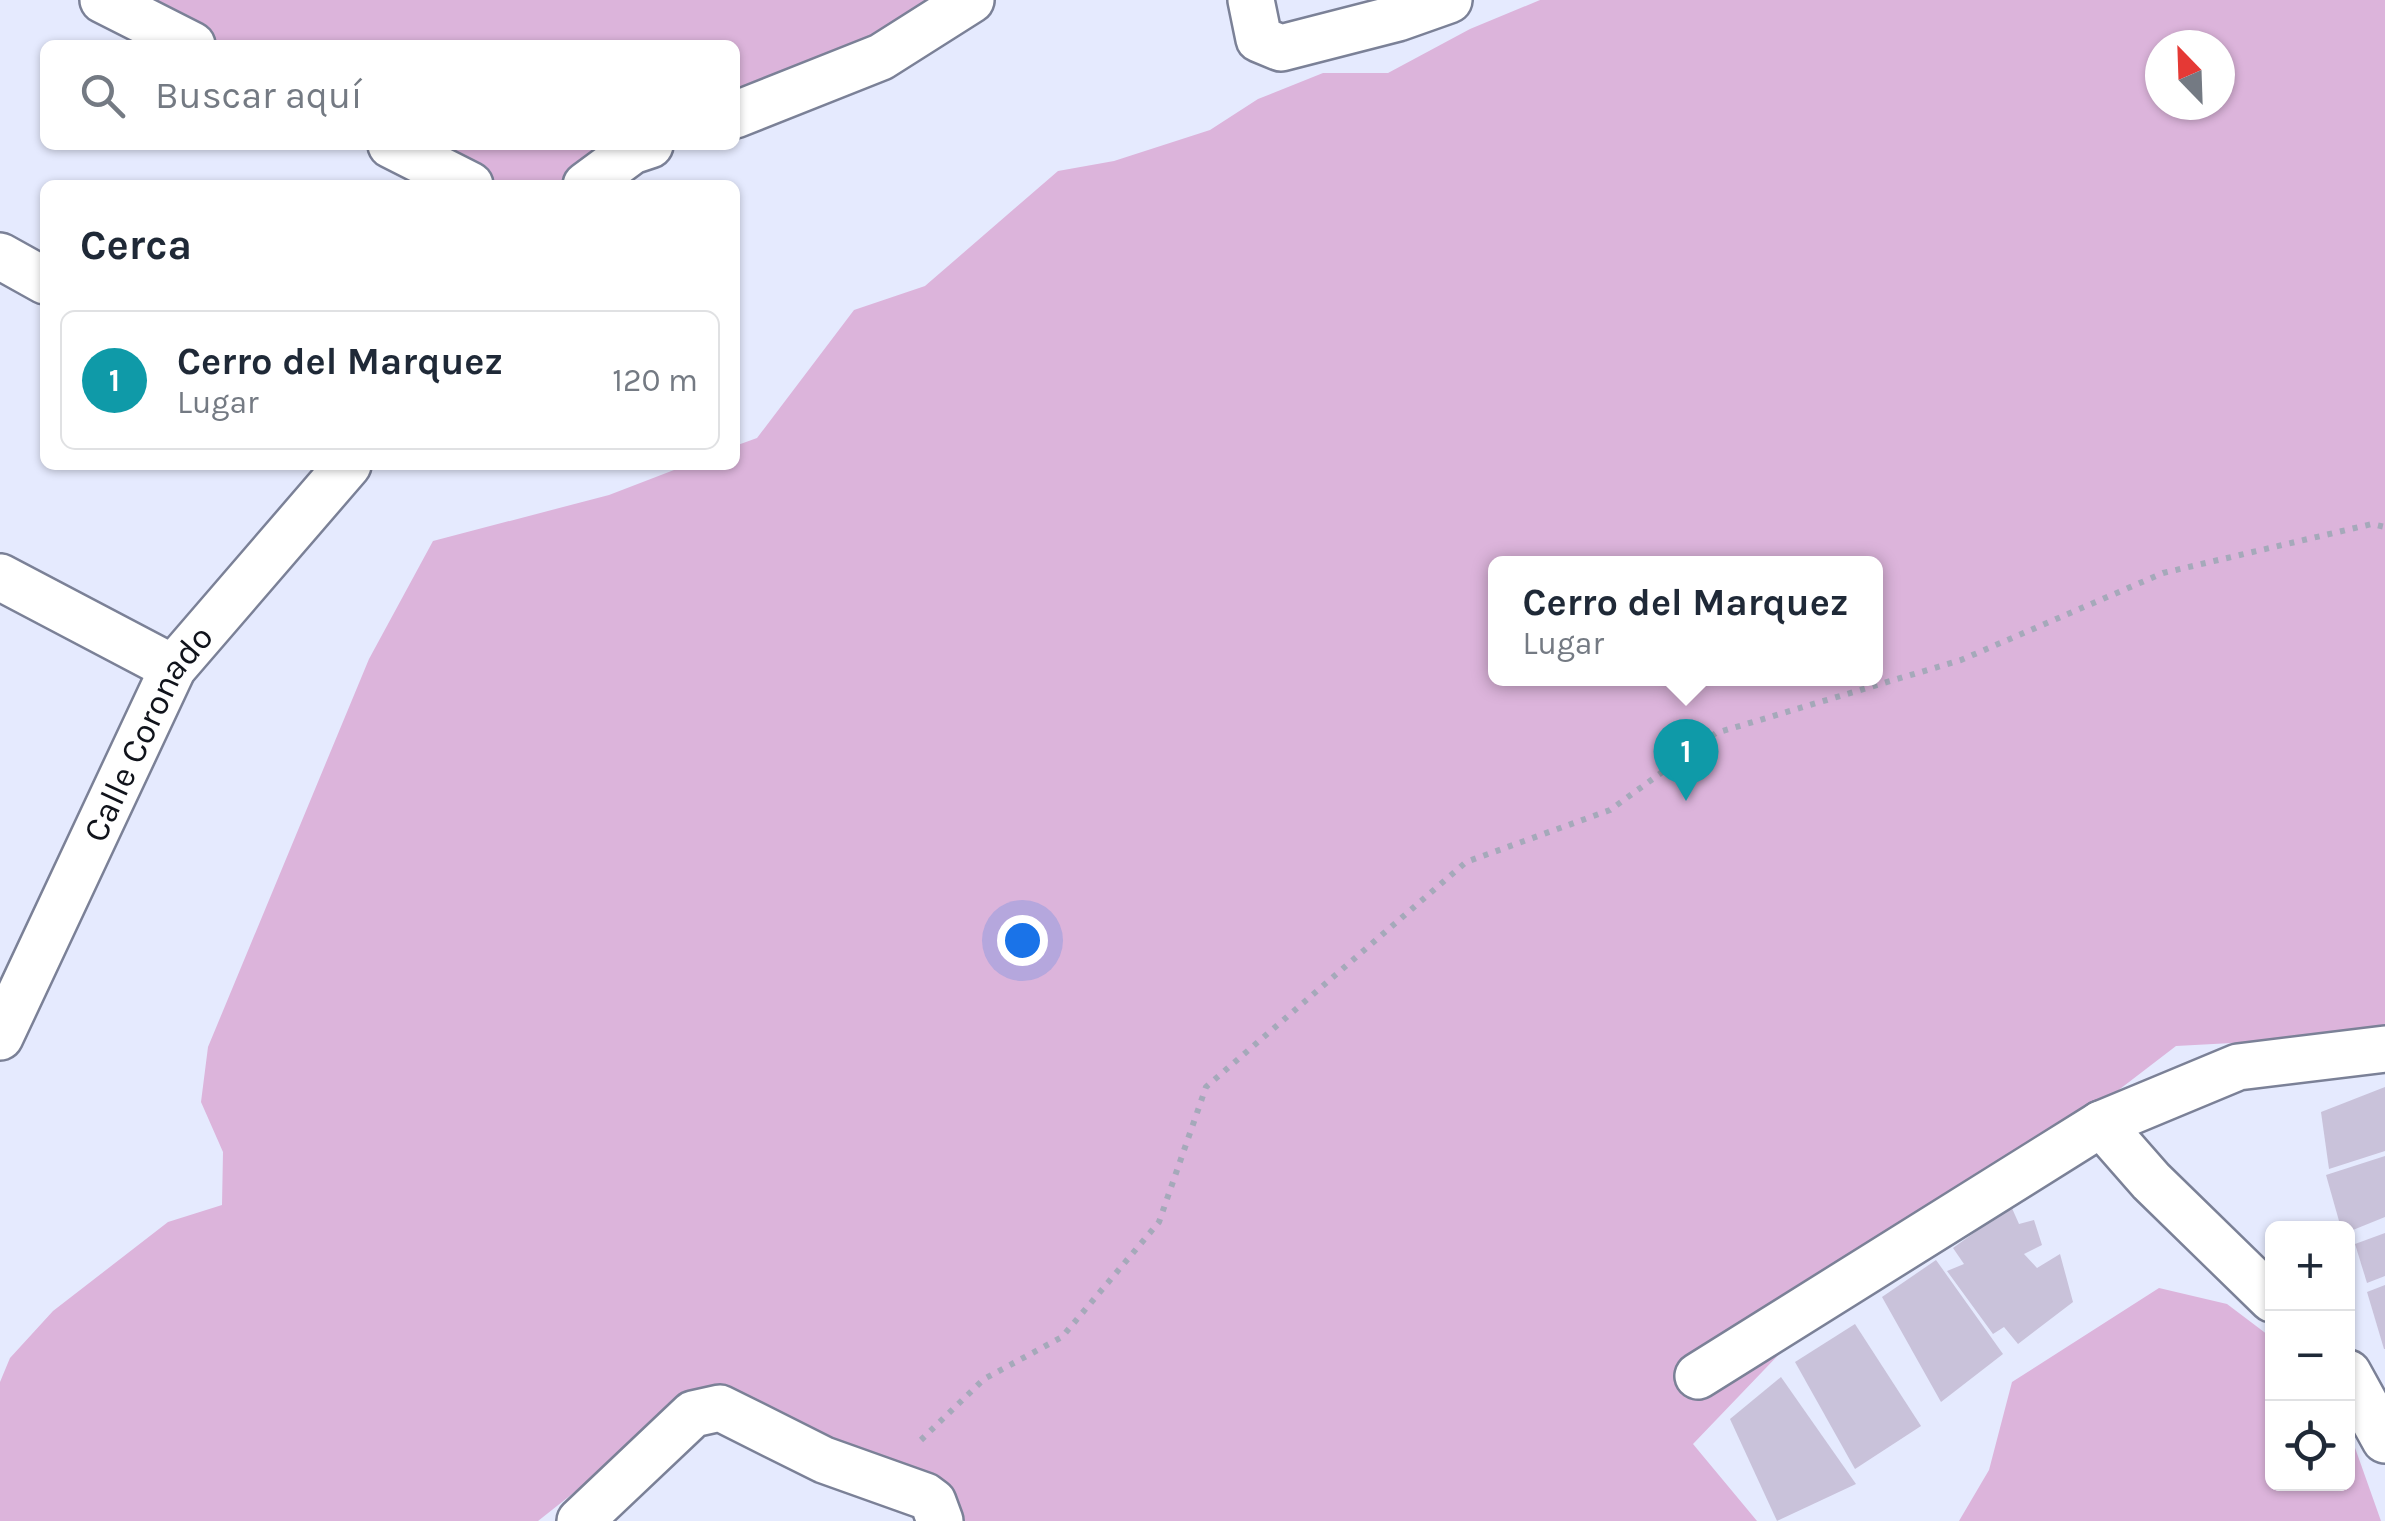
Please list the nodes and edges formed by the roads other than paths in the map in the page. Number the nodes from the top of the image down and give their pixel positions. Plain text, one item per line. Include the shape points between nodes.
1 (103, 0) edge
2 (972, 0) edge
3 (1251, 0) edge
4 (1449, 0) edge
5 (182, 40) edge
6 (740, 113) edge
7 (401, 150) edge
8 (635, 150) edge
9 (460, 180) edge
10 (593, 180) edge
11 (0, 256) edge
12 (40, 278) edge
13 (344, 470) edge
14 (0, 577) edge
15 (172, 668) junction
16 (0, 1037) edge
17 (2385, 1049) edge
18 (2101, 1124) junction
19 (2265, 1293) edge
20 (2363, 1375) edge
21 (1698, 1376) dead end
22 (2385, 1440) edge
23 (936, 1511) edge
24 (592, 1518) edge

1 - 5 street
2 - 6 street via 881,56
3 - 4 street via 1259,40 1282,48
7 - 9 street
8 - 10 street
11 - 12 street
13 - 15 street, Calle Coronado
14 - 15 street
15 - 16 street, Calle Coronado
17 - 18 street via 2238,1067
18 - 19 street
18 - 21 street
20 - 22 street
23 - 24 street via 728,1409 711,1408 694,1414

